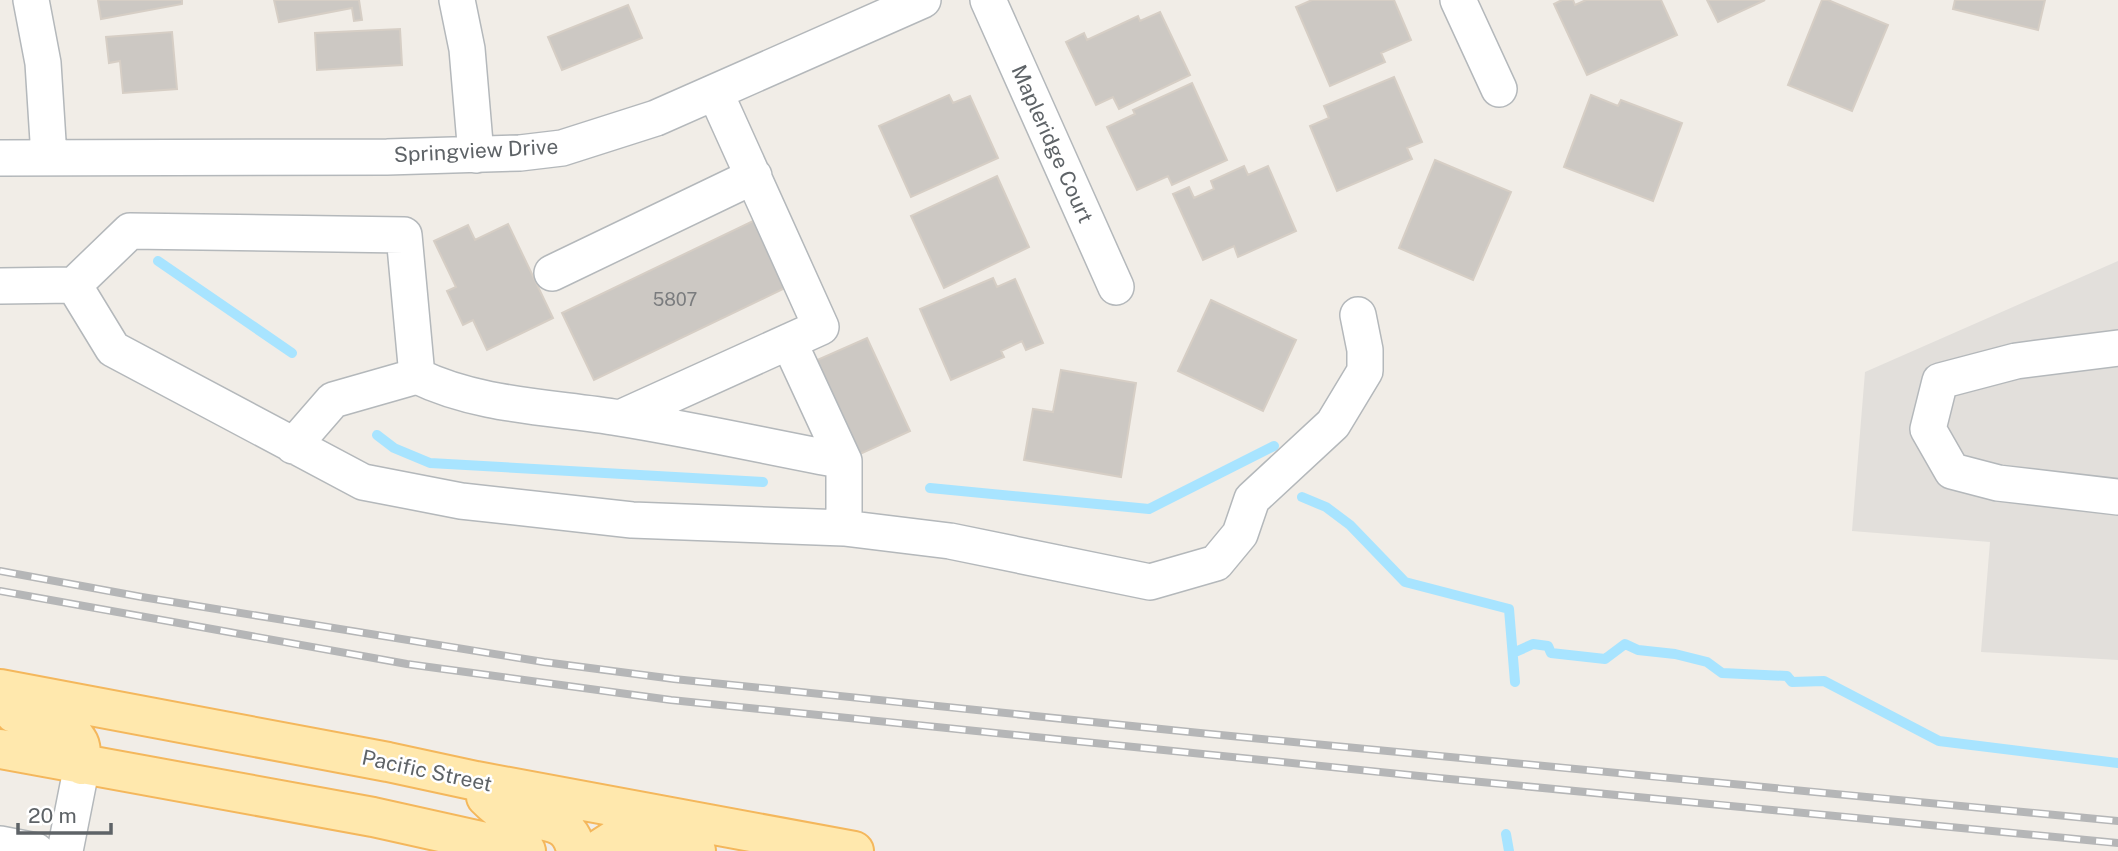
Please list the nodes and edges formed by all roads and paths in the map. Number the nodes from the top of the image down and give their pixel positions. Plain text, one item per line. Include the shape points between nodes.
1 (30, 0) edge
2 (457, 0) edge
3 (923, 0) edge
4 (988, 0) edge
5 (1458, 0) edge
6 (1499, 89) dead end
7 (715, 92) junction
8 (476, 155) junction
9 (49, 157) junction
10 (0, 158) edge
11 (754, 176) junction
12 (552, 273) dead end
13 (74, 285) junction
14 (0, 286) edge
15 (1116, 287) dead end
16 (1358, 315) dead end
17 (789, 342) junction
18 (2118, 348) edge
19 (416, 376) junction
20 (620, 418) junction
21 (293, 446) junction
22 (844, 461) junction
23 (2118, 497) edge
24 (844, 528) junction
25 (0, 689) edge
26 (0, 709) edge
27 (0, 749) edge
28 (82, 765) junction
29 (476, 782) junction
30 (725, 839) edge
31 (0, 844) edge
32 (36, 851) edge
33 (65, 851) edge
34 (526, 851) edge
35 (576, 851) edge
36 (597, 851) edge
37 (696, 851) edge
38 (854, 851) edge

1 - 9 street via 43,63
2 - 8 street via 467,48
3 - 7 street, Springview Drive
4 - 15 street, Mapleridge Court
5 - 6 street
7 - 8 street, Springview Drive via 656,118 562,148
7 - 11 street
8 - 9 street, Springview Drive
9 - 10 street, Springview Drive
11 - 12 street
11 - 17 street via 821,327
13 - 14 street
13 - 19 street via 130,231 404,235
13 - 21 street via 113,349
16 - 24 street via 1364,371 1333,424 1252,499 1240,534 1216,563 1150,582 950,541
17 - 20 street
17 - 22 street
18 - 23 street via 2016,361 1940,381 1928,429 1952,471 1998,483
19 - 20 street via 440,387 508,402
19 - 21 street via 333,400
20 - 22 street
21 - 24 street via 363,482 461,501 632,520
22 - 24 street
25 - 29 main road, Pacific Street
26 - 28 main road via 61,726 73,734 80,745
27 - 28 main road
28 - 33 street
28 - 34 main road via 373,817
29 - 30 main road, Pacific Street
29 - 35 main road via 502,811 568,831
30 - 38 main road, Pacific Street
31 - 32 street
36 - 37 main road via 621,839

